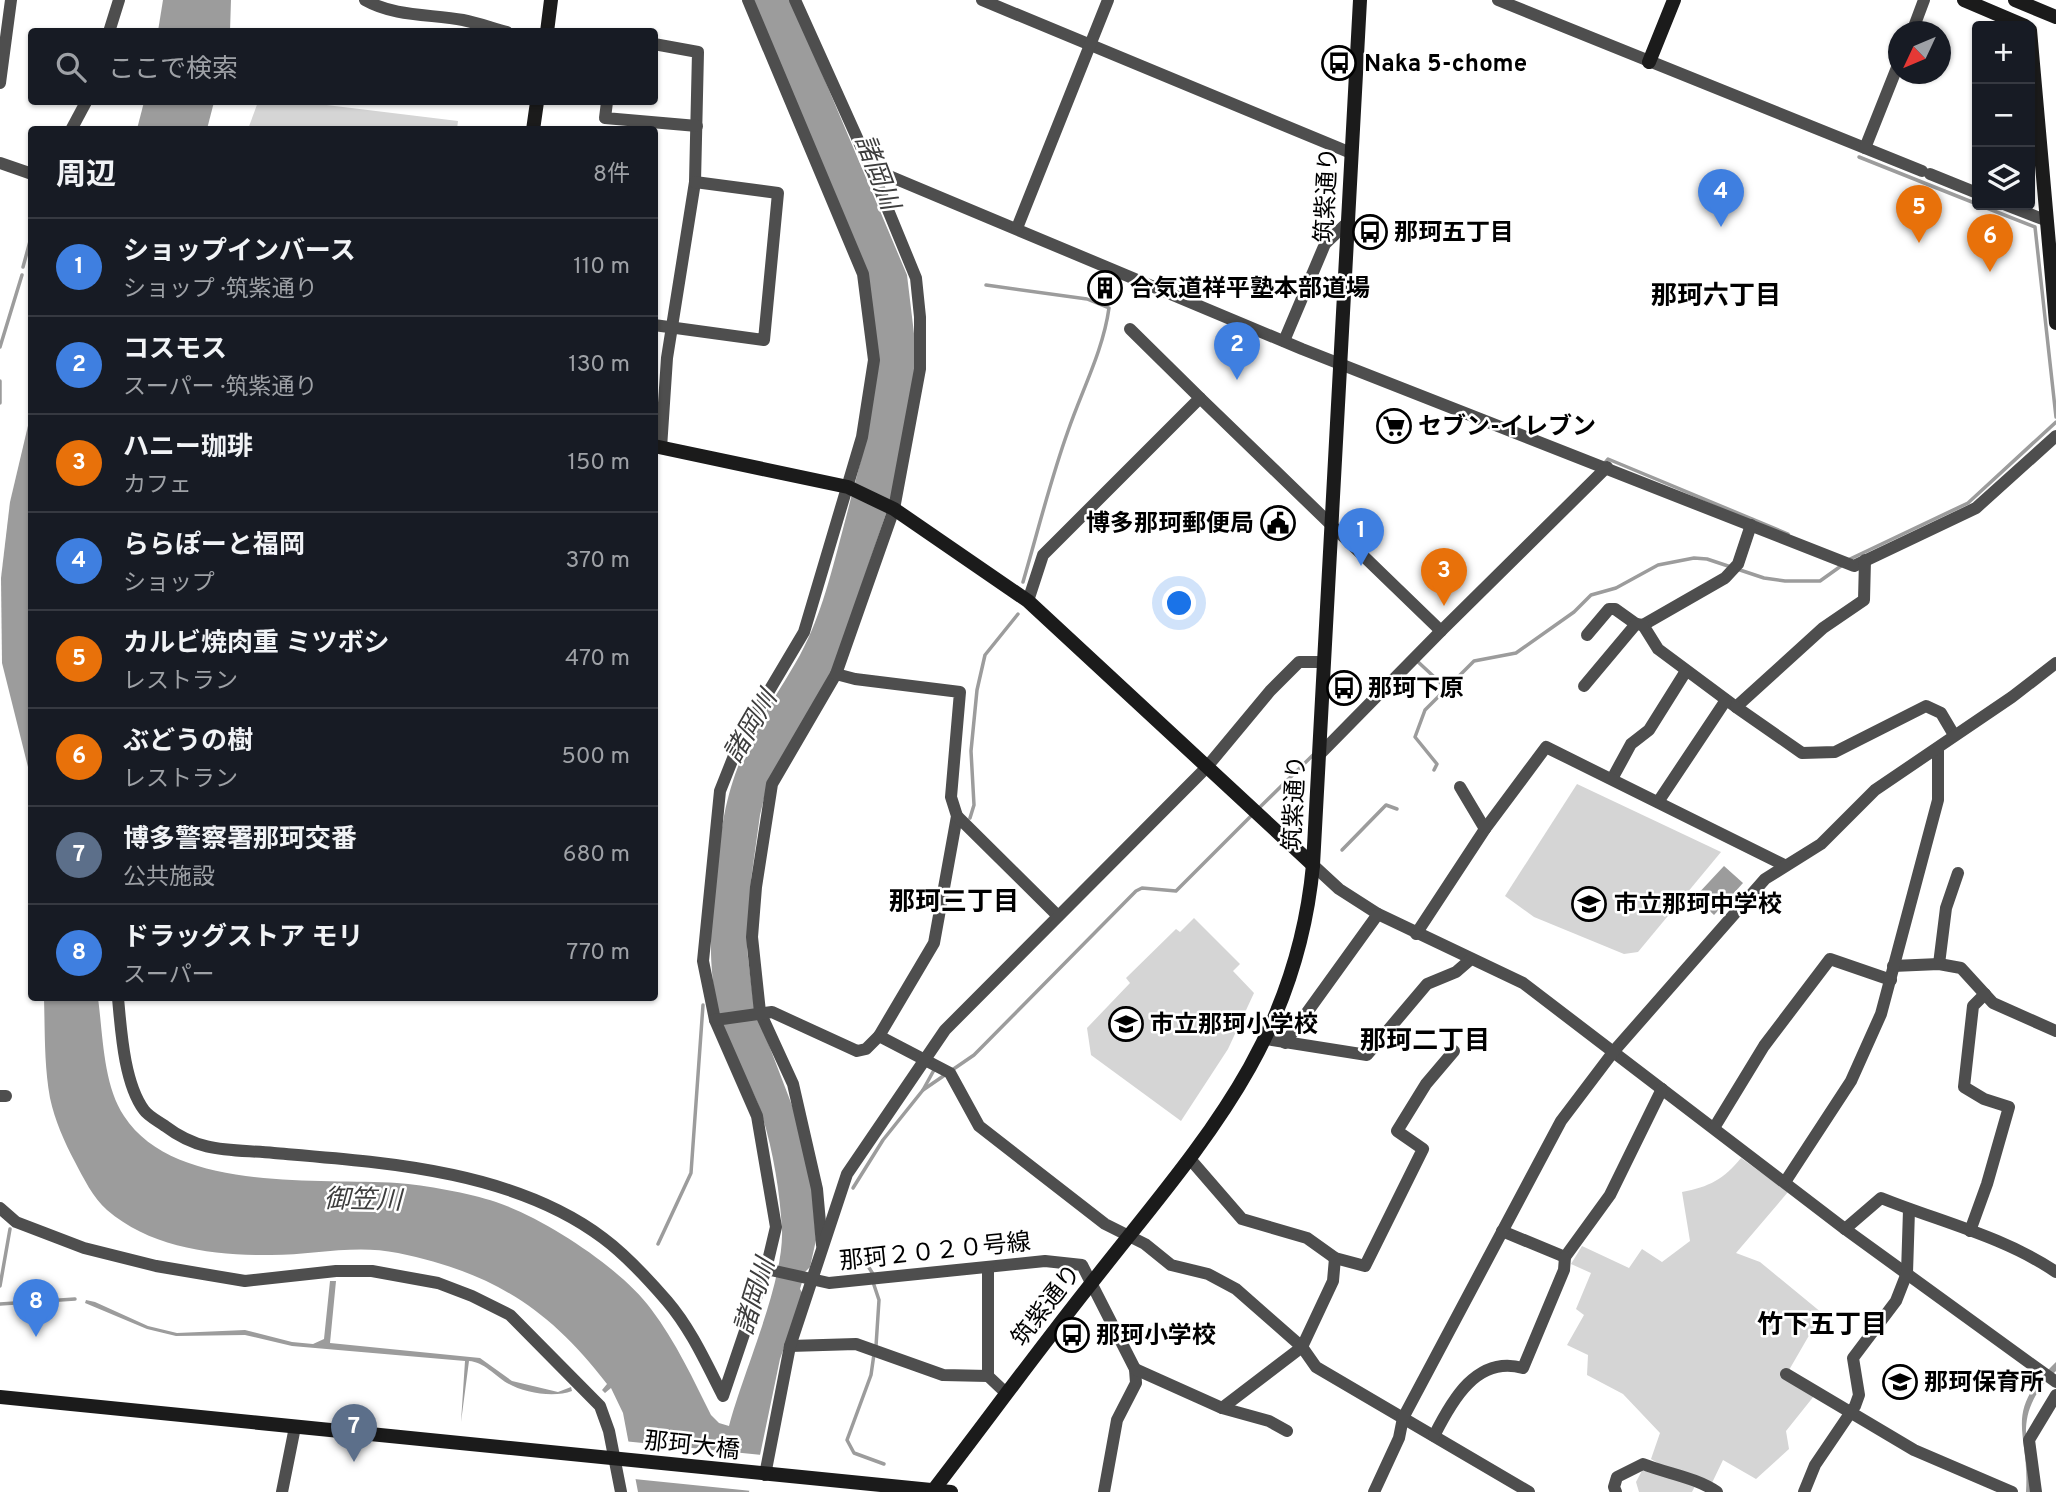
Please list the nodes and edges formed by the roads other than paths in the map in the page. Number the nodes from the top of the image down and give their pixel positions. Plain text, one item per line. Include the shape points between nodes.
1 (11, 0) edge
2 (118, 0) edge
3 (365, 0) edge
4 (551, 0) edge
5 (748, 0) edge
6 (795, 0) edge
7 (982, 0) edge
8 (1108, 0) edge
9 (1360, 0) edge
10 (1498, 0) edge
11 (1674, 0) edge
12 (1924, 0) edge
13 (1964, 0) edge
14 (2015, 0) edge
15 (2027, 0) edge
16 (2056, 17) edge
17 (1916, 21) edge
18 (2014, 21) edge
19 (2028, 21) edge
20 (110, 28) edge
21 (493, 28) edge
22 (548, 28) edge
23 (1090, 44) junction
24 (658, 45) edge
25 (1649, 62) junction
26 (0, 83) edge
27 (1891, 84) edge
28 (2033, 84) edge
29 (84, 105) edge
30 (537, 105) edge
31 (607, 105) edge
32 (73, 126) edge
33 (534, 126) edge
34 (697, 127) junction
35 (1865, 148) junction
36 (1351, 153) junction
37 (0, 163) edge
38 (870, 167) junction
39 (28, 173) edge
40 (695, 182) junction
41 (1972, 191) edge
42 (2019, 210) edge
43 (2045, 220) junction
44 (1348, 222) junction
45 (1017, 228) junction
46 (2056, 323) edge
47 (658, 325) edge
48 (672, 327) junction
49 (1130, 329) dead end
50 (1284, 341) junction
51 (1340, 364) junction
52 (1200, 398) junction
53 (2056, 436) edge
54 (658, 447) edge
55 (1607, 467) junction
56 (848, 486) junction
57 (894, 509) junction
58 (1332, 523) junction
59 (1751, 525) junction
60 (1865, 560) junction
61 (1028, 601) junction
62 (1639, 625) junction
63 (1441, 631) junction
64 (1587, 635) dead end
65 (1324, 662) junction
66 (2056, 663) edge
67 (1686, 671) junction
68 (836, 674) junction
69 (1584, 686) dead end
70 (1731, 704) junction
71 (1954, 735) junction
72 (1938, 748) junction
73 (1319, 755) junction
74 (1206, 768) junction
75 (1612, 779) junction
76 (1460, 787) dead end
77 (1658, 802) junction
78 (957, 816) junction
79 (1485, 829) junction
80 (1313, 865) junction
81 (1784, 865) junction
82 (1958, 873) dead end
83 (1378, 914) junction
84 (1058, 915) junction
85 (1416, 934) junction
86 (1471, 960) junction
87 (1940, 964) junction
88 (1892, 973) junction
89 (1985, 994) junction
90 (118, 1001) edge
91 (760, 1012) junction
92 (715, 1020) junction
93 (2056, 1031) edge
94 (879, 1037) junction
95 (1266, 1039) junction
96 (1285, 1043) junction
97 (1454, 1051) dead end
98 (1614, 1051) junction
99 (924, 1060) junction
100 (1662, 1089) junction
101 (1714, 1128) junction
102 (1190, 1159) junction
103 (1785, 1182) junction
104 (0, 1208) edge
105 (1909, 1210) junction
106 (1845, 1229) junction
107 (1502, 1231) junction
108 (1970, 1231) junction
109 (1129, 1236) junction
110 (822, 1245) junction
111 (1565, 1257) junction
112 (1335, 1258) junction
113 (988, 1269) junction
114 (769, 1270) junction
115 (2056, 1272) edge
116 (1907, 1273) junction
117 (811, 1280) junction
118 (1091, 1284) junction
119 (790, 1346) junction
120 (1302, 1347) junction
121 (1135, 1369) junction
122 (1786, 1374) dead end
123 (988, 1376) junction
124 (2050, 1377) edge
125 (1006, 1393) junction
126 (2056, 1395) edge
127 (0, 1397) edge
128 (1222, 1408) junction
129 (1850, 1412) junction
130 (1403, 1418) junction
131 (295, 1427) junction
132 (1287, 1432) dead end
133 (1434, 1436) junction
134 (615, 1459) junction
135 (765, 1475) junction
136 (933, 1491) edge
137 (282, 1492) edge
138 (621, 1492) edge
139 (951, 1492) edge
140 (1104, 1492) edge
141 (1374, 1492) edge
142 (1529, 1492) edge
143 (1616, 1492) edge
144 (1717, 1492) edge
145 (1804, 1492) edge
146 (2012, 1492) edge
147 (2036, 1492) edge

1 - 26 street
2 - 20 street
3 - 21 street via 399,12
4 - 22 street
5 - 56 street via 863,274 874,360 862,437
6 - 38 street
7 - 23 street
8 - 23 street
9 - 36 street, 筑紫通り
10 - 25 street
11 - 25 street
12 - 17 street
13 - 18 street
14 - 16 street, bridge
15 - 19 street
23 - 36 street
23 - 45 street
24 - 34 street via 698,52
25 - 35 street
27 - 35 street
28 - 43 street
29 - 32 street
30 - 33 street
31 - 34 street via 605,118
34 - 40 street
35 - 41 street
36 - 44 street, 筑紫通り
37 - 39 street
38 - 45 street
38 - 57 street via 916,278 920,317 920,369
40 - 48 street
40 - 48 street via 778,193 764,340
42 - 43 street
43 - 46 street
44 - 50 street via 1325,244
44 - 51 street, 筑紫通り
45 - 50 street
47 - 48 street
48 - 54 street
49 - 52 street
50 - 51 street
51 - 55 street
51 - 58 street, 筑紫通り
52 - 58 street
52 - 61 street via 1043,555
53 - 60 street via 1976,508
54 - 56 street
55 - 59 street
55 - 63 street
56 - 57 street
56 - 92 street via 804,632 741,738 720,791 704,961
57 - 61 street
57 - 68 street
58 - 63 street
58 - 65 street, 筑紫通り
59 - 60 street via 1854,566
59 - 62 street via 1738,564 1725,578
60 - 70 street via 1864,600
61 - 74 street
62 - 64 street via 1615,609 1609,610
62 - 67 street via 1658,649
62 - 69 street
63 - 73 street
65 - 73 street, 筑紫通り
65 - 74 street via 1299,662
66 - 71 street
67 - 70 street
67 - 75 street via 1649,730 1631,744
68 - 78 street via 960,692 951,797
68 - 91 street via 772,784 751,937
70 - 71 street via 1802,753 1835,752 1926,706 1941,713
70 - 77 street
71 - 72 street
72 - 81 street via 1875,790 1821,844
72 - 88 street via 1938,800
73 - 80 street, 筑紫通り
74 - 80 street
74 - 84 street
75 - 77 street
75 - 79 street via 1546,747
76 - 79 street
77 - 81 street
78 - 84 street
78 - 94 street via 934,943
79 - 85 street
80 - 83 street via 1339,889
80 - 95 street, 筑紫通り via 1297,961
81 - 98 street via 1765,879
82 - 87 street via 1945,908
83 - 85 street
83 - 96 street
84 - 99 street via 945,1030
85 - 86 street
86 - 96 street via 1427,984 1367,1055
86 - 98 street via 1523,983
87 - 88 street
87 - 89 street via 1961,968
88 - 101 street via 1830,959 1764,1046
88 - 103 street via 1881,1014 1851,1081
89 - 93 street via 1993,1003
89 - 108 street via 1973,1006 1964,1087 2008,1107
90 - 114 street via 125,1064 144,1110 184,1141 222,1151 445,1174 494,1184 546,1204 603,1237 667,1302 723,1396
91 - 92 street
91 - 94 street via 772,1012 857,1051
91 - 110 street via 793,1084 817,1189
92 - 114 street via 757,1116 776,1227
94 - 99 street
95 - 96 street
95 - 102 street, 筑紫通り
97 - 112 street via 1426,1084 1397,1131 1423,1149 1369,1264
98 - 100 street
98 - 107 street via 1560,1121
99 - 109 street via 950,1073 979,1126 1105,1224
99 - 110 street via 847,1174
100 - 101 street
100 - 111 street via 1610,1195
101 - 103 street
102 - 109 street, 筑紫通り
102 - 112 street via 1242,1219 1307,1238
103 - 106 street
104 - 134 street via 16,1222 84,1248 156,1266 245,1281 372,1271 438,1283 472,1296 510,1315 600,1406
105 - 106 street via 1881,1198
105 - 108 street
105 - 116 street
106 - 116 street
107 - 111 street
107 - 130 street
108 - 115 street
109 - 118 street, 筑紫通り
109 - 120 street via 1171,1265 1208,1274 1236,1289
110 - 117 street
111 - 133 street via 1564,1270 1523,1368 1505,1363 1493,1366 1461,1390
112 - 120 street via 1333,1281
113 - 117 street, 那珂２０２０号線 via 829,1283
113 - 118 street, 那珂２０２０号線 via 1045,1261 1082,1265
113 - 123 street
114 - 117 street, 那珂２０２０号線
116 - 124 street
116 - 129 street via 1896,1301 1853,1359 1859,1395
117 - 119 street
118 - 121 street
118 - 125 street, 筑紫通り
119 - 123 street via 856,1344 943,1375
119 - 135 street
120 - 128 street
120 - 130 street via 1316,1367
121 - 128 street
121 - 140 street via 1136,1383 1117,1420
122 - 129 street
123 - 125 street
125 - 136 street, 筑紫通り
126 - 147 street via 2029,1440
127 - 131 street, 那珂大橋
128 - 132 street via 1269,1421
129 - 145 street via 1815,1465
129 - 146 street via 1914,1450
130 - 133 street
130 - 141 street via 1399,1438
131 - 134 street, 那珂大橋
131 - 137 street
133 - 142 street
134 - 135 street, 那珂大橋
134 - 138 street
135 - 136 street, 那珂大橋
136 - 139 street, 那珂大橋
143 - 144 street via 1617,1477 1643,1464 1700,1481

